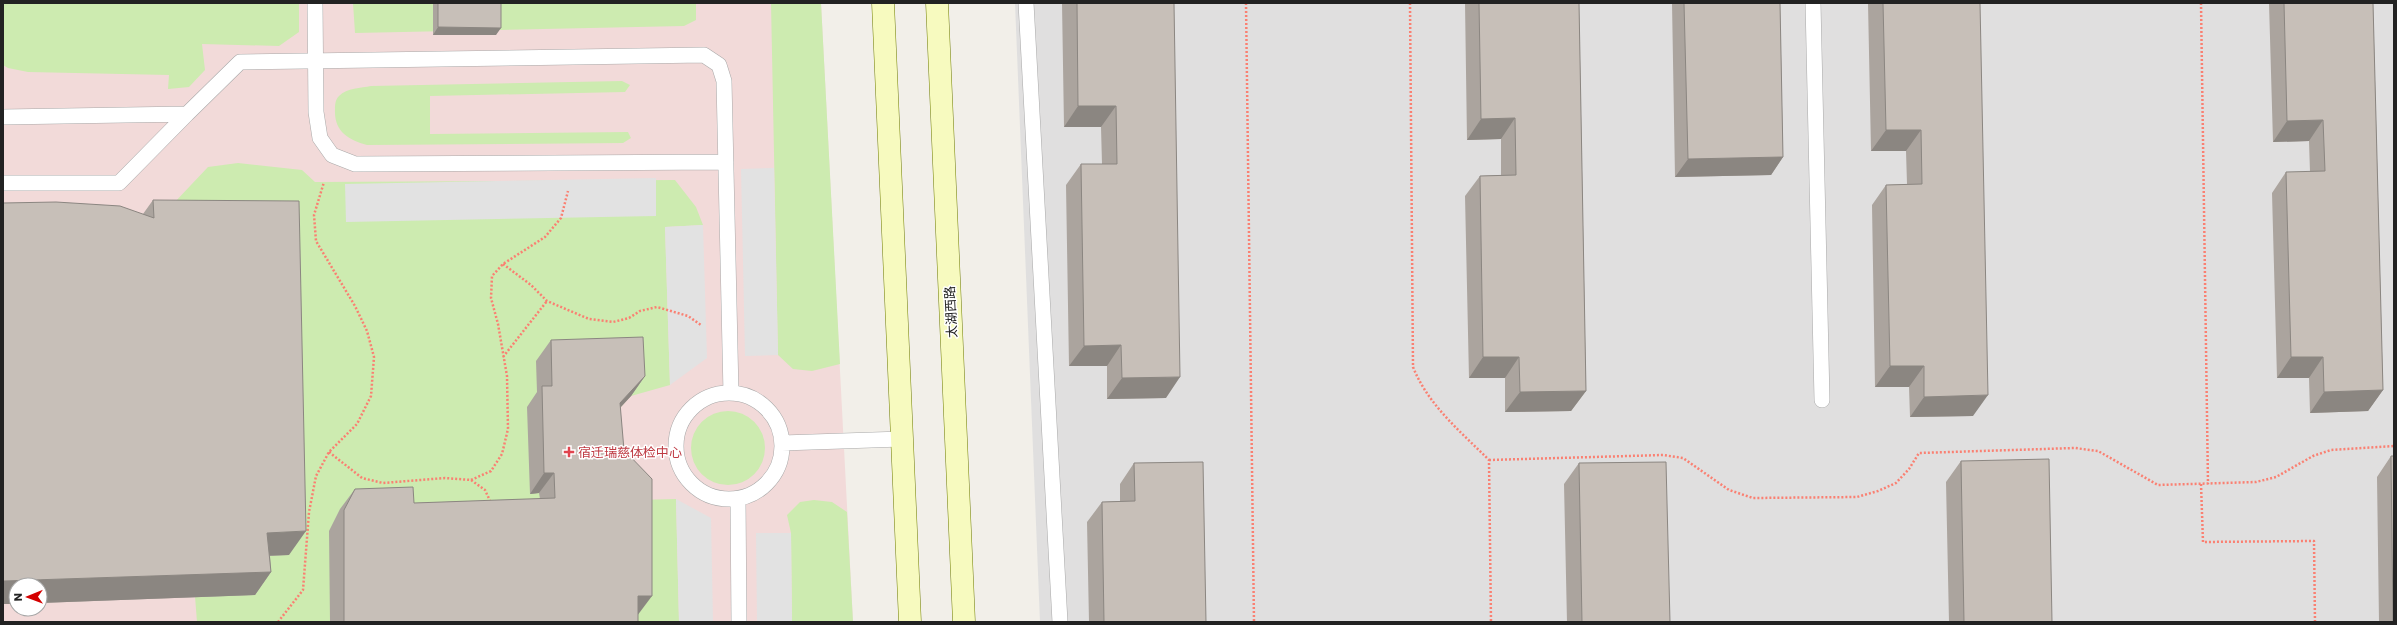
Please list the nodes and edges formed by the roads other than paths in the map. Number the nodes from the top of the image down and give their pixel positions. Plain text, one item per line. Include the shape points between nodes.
1 (315, 3) edge
2 (884, 3) edge
3 (937, 3) edge
4 (1026, 3) edge
5 (1813, 3) edge
6 (315, 61) junction
7 (187, 114) junction
8 (3, 117) edge
9 (726, 162) junction
10 (3, 183) edge
11 (731, 393) junction
12 (1822, 400) dead end
13 (902, 439) junction
14 (782, 443) junction
15 (738, 499) junction
16 (739, 622) edge
17 (910, 622) edge
18 (964, 622) edge
19 (1060, 622) edge

1 - 6 lane
2 - 13 street
3 - 18 street, 太湖西路
4 - 19 lane
5 - 12 lane
6 - 7 lane via 240,62
6 - 9 lane via 316,112 320,138 332,155 355,164
6 - 9 lane via 704,55 719,65 724,81
7 - 8 lane
7 - 10 lane via 119,183
9 - 11 lane
11 - 14 lane via 748,396 764,405 774,417 782,434
11 - 15 lane via 715,394 698,402 686,414 678,431 676,448 680,466 689,482 703,493 720,499
13 - 14 lane
13 - 17 street
14 - 15 lane via 778,467 769,482 755,493
15 - 16 lane

